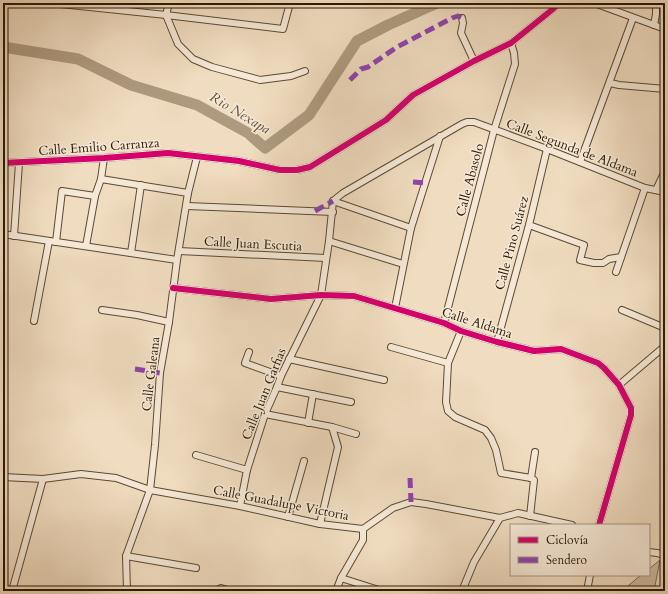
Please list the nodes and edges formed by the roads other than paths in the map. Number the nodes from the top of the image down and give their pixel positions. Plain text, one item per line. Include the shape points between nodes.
1 (51, 3) edge
2 (169, 3) edge
3 (290, 3) edge
4 (559, 3) edge
5 (594, 3) edge
6 (656, 3) edge
7 (166, 15) junction
8 (462, 18) dead end
9 (633, 18) junction
10 (654, 25) junction
11 (665, 29) edge
12 (511, 43) junction
13 (474, 61) junction
14 (305, 71) dead end
15 (610, 83) junction
16 (665, 90) edge
17 (494, 130) junction
18 (440, 136) junction
19 (547, 149) junction
20 (197, 157) junction
21 (104, 158) junction
22 (580, 162) junction
23 (3, 163) edge
24 (19, 163) junction
25 (665, 171) edge
26 (102, 179) junction
27 (141, 185) junction
28 (645, 188) junction
29 (656, 190) junction
30 (665, 192) edge
31 (188, 193) junction
32 (95, 196) junction
33 (333, 201) junction
34 (187, 206) junction
35 (332, 212) junction
36 (529, 225) junction
37 (411, 228) junction
38 (3, 234) edge
39 (14, 236) junction
40 (49, 241) junction
41 (329, 241) junction
42 (56, 242) junction
43 (86, 246) junction
44 (179, 251) junction
45 (131, 253) junction
46 (620, 257) junction
47 (326, 258) junction
48 (177, 260) junction
49 (403, 264) junction
50 (616, 272) dead end
51 (173, 288) junction
52 (321, 295) junction
53 (395, 308) junction
54 (102, 310) dead end
55 (622, 310) dead end
56 (34, 321) dead end
57 (169, 322) junction
58 (444, 323) junction
59 (665, 328) edge
60 (461, 331) junction
61 (497, 342) junction
62 (665, 346) edge
63 (391, 347) dead end
64 (249, 352) dead end
65 (289, 359) junction
66 (448, 363) junction
67 (281, 376) junction
68 (384, 380) dead end
69 (619, 385) junction
70 (278, 387) junction
71 (313, 394) junction
72 (351, 402) dead end
73 (265, 414) junction
74 (308, 423) junction
75 (332, 428) junction
76 (356, 434) dead end
77 (534, 452) dead end
78 (196, 455) dead end
79 (304, 461) dead end
80 (247, 470) junction
81 (3, 477) edge
82 (531, 478) junction
83 (43, 479) junction
84 (150, 490) junction
85 (240, 506) junction
86 (530, 516) junction
87 (288, 517) junction
88 (500, 518) junction
89 (320, 524) junction
90 (567, 524) edge
91 (599, 524) edge
92 (363, 529) junction
93 (650, 552) edge
94 (665, 555) edge
95 (126, 556) junction
96 (196, 568) dead end
97 (590, 576) edge
98 (341, 578) junction
99 (12, 591) edge
100 (128, 591) edge
101 (216, 591) edge
102 (231, 591) edge
103 (336, 591) edge
104 (382, 591) edge
105 (462, 591) edge
106 (587, 591) edge

1 - 7 street
2 - 7 street
3 - 7 street via 283,29
4 - 12 street, Calle Emilio Carranza
5 - 9 street
6 - 10 street
7 - 14 street via 178,44 193,59 212,67 260,80 291,76
8 - 13 street via 461,33
9 - 10 street
9 - 15 street
10 - 11 street
12 - 13 street, Calle Emilio Carranza
12 - 17 street, Calle Abasolo via 515,64
13 - 20 street, Calle Emilio Carranza via 413,95 386,120 310,167 280,170 239,161
15 - 16 street
15 - 22 street
17 - 18 street via 467,122
17 - 19 street, Calle Segunda de Aldama
17 - 58 street, Calle Abasolo
18 - 33 street
18 - 37 street
19 - 22 street, Calle Segunda de Aldama
19 - 36 street, Calle Pino Suárez
20 - 21 street, Calle Emilio Carranza via 168,154
20 - 31 street, Calle Galeana
21 - 24 street, Calle Emilio Carranza
21 - 26 street
22 - 28 street, Calle Segunda de Aldama
23 - 24 street, Calle Emilio Carranza
24 - 39 street
25 - 29 street
26 - 27 street
26 - 32 street
27 - 31 street
27 - 45 street
28 - 29 street, Calle Segunda de Aldama
28 - 46 street
29 - 30 street, Calle Segunda de Aldama
31 - 34 street, Calle Galeana
32 - 42 street via 62,191
32 - 43 street
33 - 35 street, Calle Juan Garfias
33 - 37 street
34 - 35 street
34 - 44 street, Calle Galeana
35 - 41 street, Calle Juan Garfias
36 - 46 street via 584,245 580,260 603,263
36 - 61 street, Calle Pino Suárez
37 - 49 street
38 - 39 street
39 - 40 street
40 - 42 street
40 - 56 street
41 - 47 street, Calle Juan Garfias
41 - 49 street
42 - 43 street
43 - 45 street
44 - 47 street, Calle Juan Escutia
44 - 48 street, Calle Galeana
45 - 48 street
46 - 50 street
47 - 52 street, Calle Juan Garfias
48 - 51 street, Calle Galeana
49 - 53 street
51 - 52 street, Calle Aldama via 271,299
51 - 57 street, Calle Galeana
52 - 53 street, Calle Aldama via 354,296
52 - 65 street, Calle Juan Garfias
53 - 58 street, Calle Aldama
54 - 57 street
55 - 59 street
57 - 84 street, Calle Galeana via 160,373
58 - 60 street, Calle Aldama
60 - 61 street, Calle Aldama
60 - 66 street
61 - 69 street, Calle Aldama via 534,351 561,349 598,363
62 - 69 street
63 - 66 street
64 - 67 street via 244,363
65 - 67 street, Calle Juan Garfias
65 - 68 street
66 - 82 street via 448,411 455,417 485,430 494,444 501,473
67 - 70 street, Calle Juan Garfias
69 - 91 street, Calle Aldama via 631,408 631,415
70 - 71 street
70 - 73 street, Calle Juan Garfias
71 - 72 street
71 - 74 street
73 - 74 street
73 - 80 street, Calle Juan Garfias
74 - 75 street
75 - 76 street
75 - 89 street via 338,448
77 - 82 street
78 - 80 street
79 - 87 street
80 - 85 street, Calle Juan Garfias
81 - 83 street, Calle Guadalupe Victoria
82 - 86 street via 534,480
83 - 84 street, Calle Guadalupe Victoria via 81,474 116,478
83 - 99 street
84 - 85 street, Calle Guadalupe Victoria
84 - 95 street, Calle Galeana
85 - 87 street, Calle Guadalupe Victoria
86 - 88 street, Calle Guadalupe Victoria via 518,513
86 - 90 street, Calle Guadalupe Victoria
87 - 89 street, Calle Guadalupe Victoria
88 - 92 street, Calle Guadalupe Victoria via 411,502 393,508
88 - 105 street via 474,562
89 - 92 street, Calle Guadalupe Victoria
92 - 98 street via 363,540
93 - 94 street
95 - 96 street
95 - 100 street, Calle Galeana
97 - 106 street
98 - 103 street
98 - 104 street
101 - 102 street via 221,588

